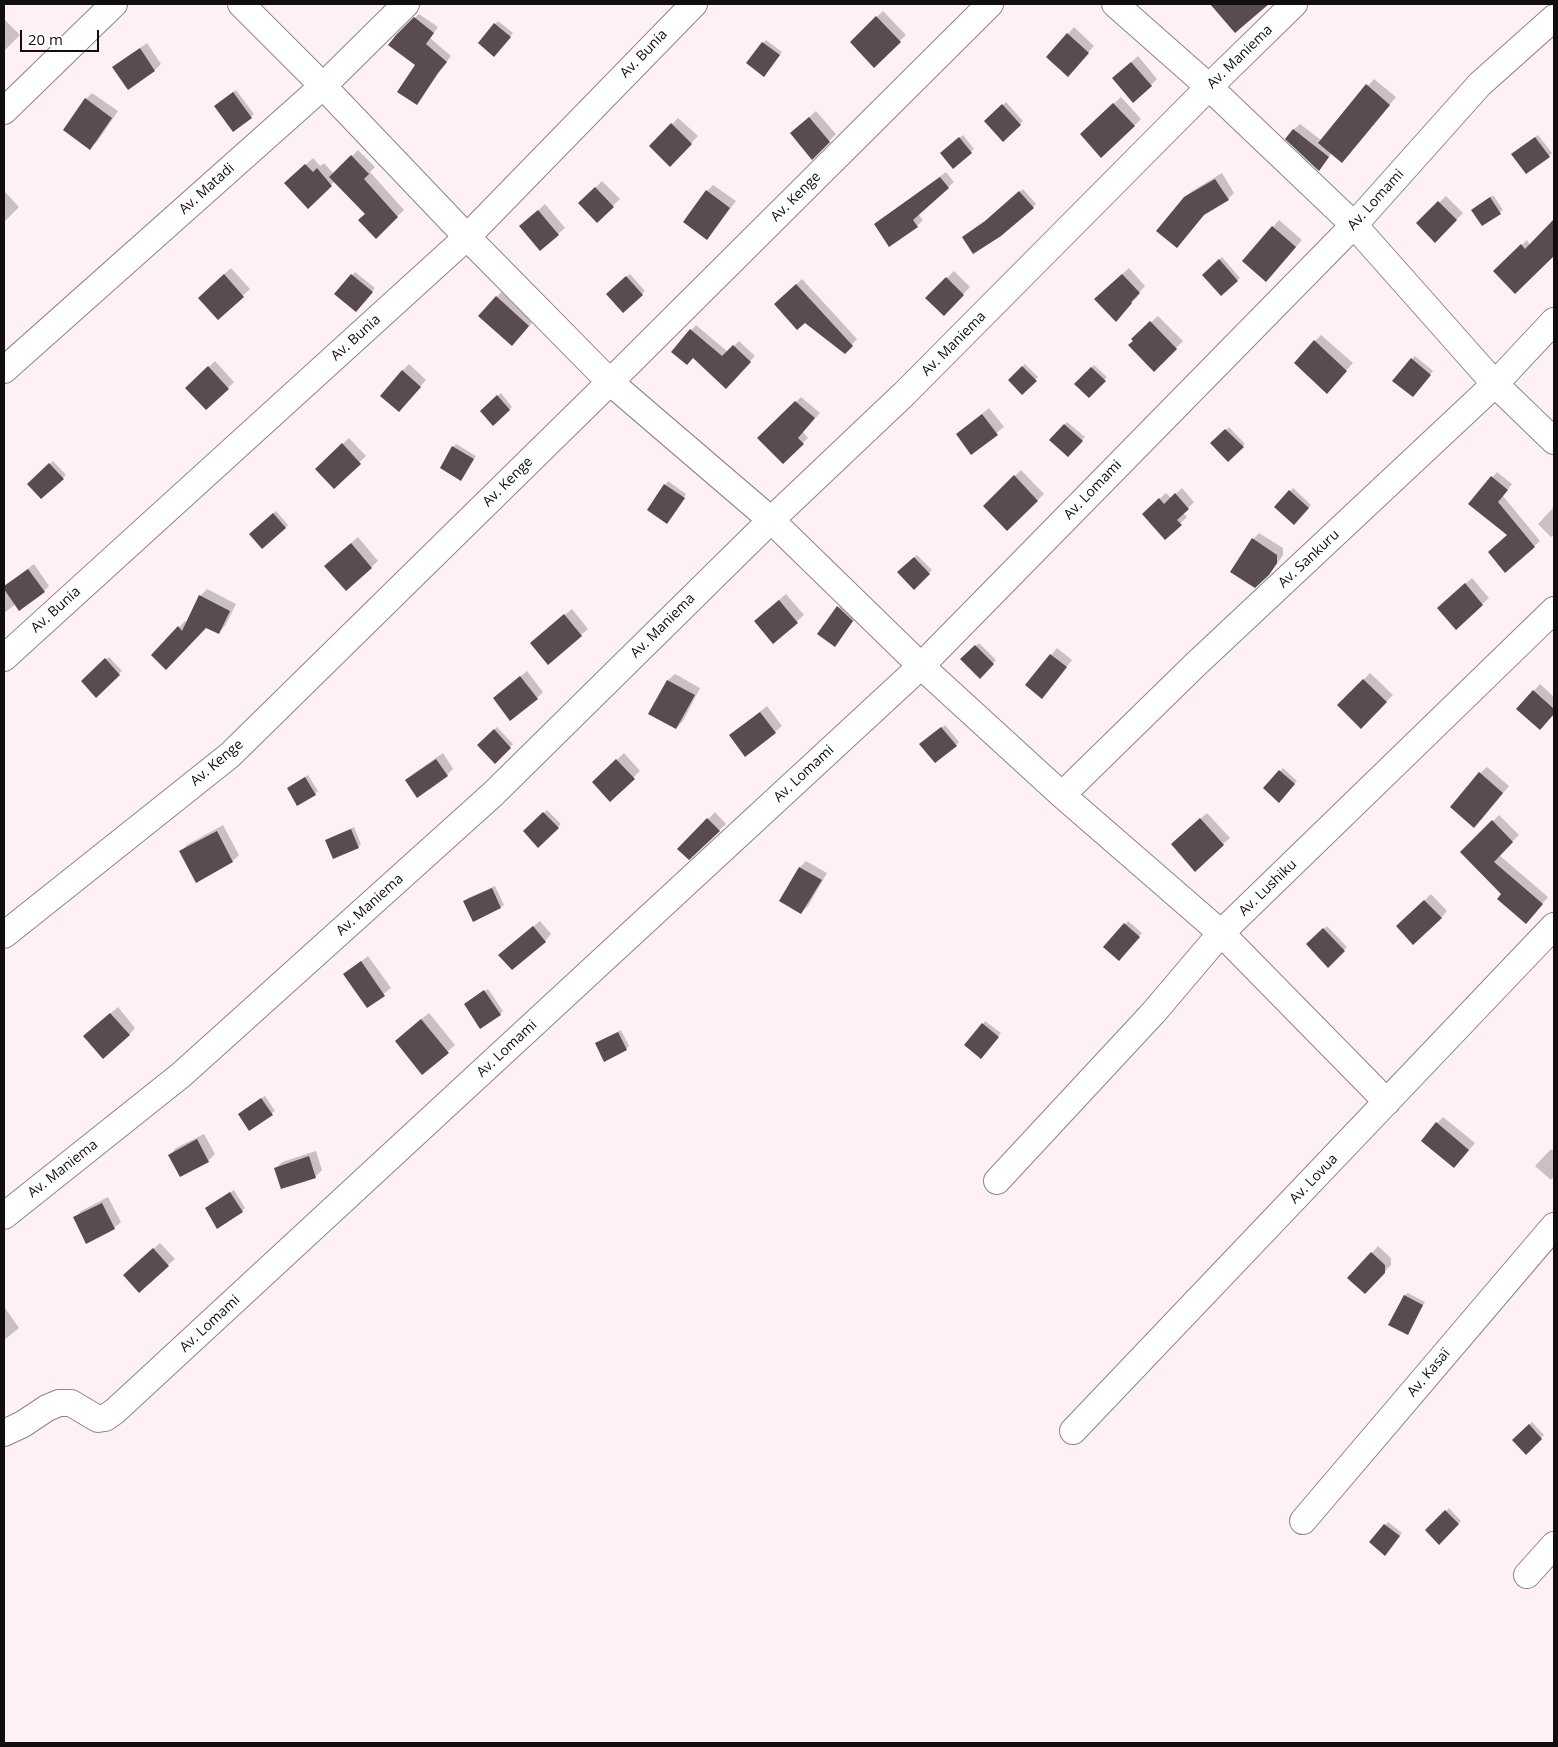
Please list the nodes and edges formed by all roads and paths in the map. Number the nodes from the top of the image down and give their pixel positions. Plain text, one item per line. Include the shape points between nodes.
1 (114, 4) edge
2 (241, 4) edge
3 (406, 4) edge
4 (694, 4) edge
5 (990, 4) edge
6 (1115, 4) edge
7 (1294, 4) edge
8 (1554, 18) edge
9 (323, 86) junction
10 (1209, 87) junction
11 (4, 111) edge
12 (1354, 225) junction
13 (467, 237) junction
14 (1554, 320) edge
15 (4, 370) edge
16 (610, 382) junction
17 (1495, 384) junction
18 (1554, 441) edge
19 (771, 520) junction
20 (1554, 610) edge
21 (4, 658) edge
22 (921, 666) junction
23 (1062, 795) junction
24 (1554, 926) edge
25 (1221, 933) junction
26 (4, 935) edge
27 (1387, 1102) junction
28 (997, 1181) dead end
29 (4, 1216) edge
30 (1554, 1226) edge
31 (1073, 1431) dead end
32 (4, 1434) edge
33 (1303, 1521) dead end
34 (1554, 1545) edge
35 (1527, 1575) dead end

1 - 11 street
2 - 9 street
3 - 9 street, Av. Matadi
4 - 13 street, Av. Bunia
5 - 16 street, Av. Kenge
6 - 10 street
7 - 10 street, Av. Maniema
8 - 12 street, Av. Lomami via 1480,84
9 - 13 street
9 - 15 street, Av. Matadi
10 - 12 street
10 - 19 street, Av. Maniema via 904,394
12 - 17 street
12 - 22 street, Av. Lomami
13 - 16 street
13 - 21 street, Av. Bunia
14 - 17 street, Av. Sankuru
16 - 19 street
16 - 26 street, Av. Kenge via 230,755
17 - 18 street
17 - 23 street, Av. Sankuru
19 - 22 street
19 - 29 street, Av. Maniema via 493,794 181,1075
20 - 25 street, Av. Lushiku
22 - 23 street
22 - 32 street, Av. Lomami via 115,1411 98,1419 71,1403 59,1403
23 - 25 street
24 - 27 street, Av. Lovua
25 - 27 street
25 - 28 street, Av. Lushiku via 1154,1012
27 - 31 street, Av. Lovua
30 - 33 street, Av. Kasaï
34 - 35 street

